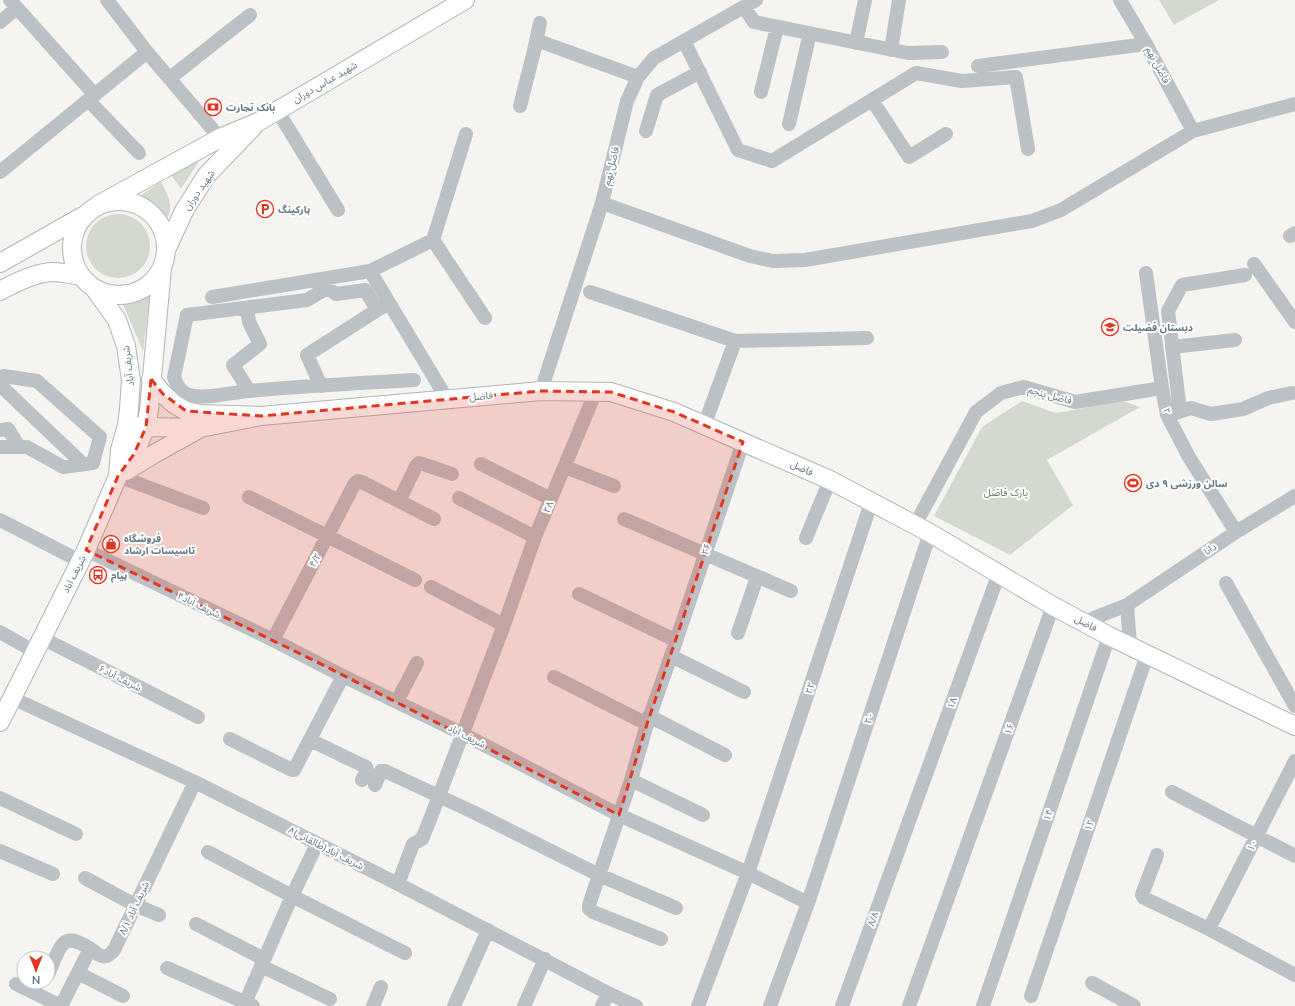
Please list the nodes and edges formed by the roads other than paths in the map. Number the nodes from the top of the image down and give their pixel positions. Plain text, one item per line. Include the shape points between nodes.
1 (106, 0) edge
2 (465, 0) edge
3 (756, 0) edge
4 (865, 0) edge
5 (899, 0) edge
6 (1120, 0) edge
7 (14, 4) edge
8 (744, 7) junction
9 (250, 16) dead end
10 (0, 22) edge
11 (540, 24) dead end
12 (776, 27) junction
13 (810, 34) junction
14 (536, 40) junction
15 (684, 41) junction
16 (856, 43) junction
17 (1146, 44) junction
18 (891, 50) junction
19 (147, 52) junction
20 (942, 52) dead end
21 (978, 66) dead end
22 (700, 72) junction
23 (638, 77) junction
24 (170, 78) junction
25 (761, 92) dead end
26 (91, 98) junction
27 (872, 100) junction
28 (1295, 104) edge
29 (520, 106) dead end
30 (277, 110) junction
31 (258, 122) junction
32 (790, 124) dead end
33 (646, 131) dead end
34 (1193, 131) junction
35 (466, 134) dead end
36 (946, 134) dead end
37 (220, 138) junction
38 (1028, 149) dead end
39 (139, 152) dead end
40 (0, 172) edge
41 (602, 203) junction
42 (98, 205) junction
43 (338, 210) dead end
44 (84, 215) junction
45 (432, 240) junction
46 (166, 248) junction
47 (0, 263) edge
48 (162, 268) junction
49 (370, 271) junction
50 (1146, 273) dead end
51 (80, 276) junction
52 (94, 288) junction
53 (0, 291) edge
54 (590, 292) dead end
55 (212, 297) dead end
56 (383, 306) junction
57 (247, 308) junction
58 (485, 318) dead end
59 (1295, 322) edge
60 (867, 338) dead end
61 (1235, 340) dead end
62 (735, 341) junction
63 (1172, 347) junction
64 (151, 379) junction
65 (414, 380) dead end
66 (0, 385) edge
67 (321, 386) junction
68 (1162, 388) junction
69 (248, 391) junction
70 (541, 391) junction
71 (596, 391) junction
72 (1292, 393) dead end
73 (446, 399) junction
74 (1174, 413) junction
75 (261, 416) junction
76 (127, 425) junction
77 (704, 426) junction
78 (146, 427) junction
79 (200, 428) junction
80 (0, 430) edge
81 (743, 442) junction
82 (0, 447) edge
83 (19, 447) junction
84 (83, 464) junction
85 (482, 464) dead end
86 (565, 467) junction
87 (452, 474) dead end
88 (118, 476) junction
89 (830, 480) junction
90 (614, 486) dead end
91 (1295, 496) edge
92 (249, 497) dead end
93 (459, 498) dead end
94 (551, 499) junction
95 (400, 501) junction
96 (871, 503) junction
97 (203, 508) dead end
98 (434, 519) dead end
99 (624, 519) dead end
100 (0, 520) edge
101 (922, 529) junction
102 (1236, 532) junction
103 (328, 537) junction
104 (535, 537) junction
105 (806, 538) dead end
106 (704, 554) junction
107 (83, 556) junction
108 (999, 573) junction
109 (757, 577) junction
110 (415, 580) dead end
111 (1226, 583) dead end
112 (431, 587) dead end
113 (790, 591) dead end
114 (579, 594) dead end
115 (1127, 605) junction
116 (1053, 606) junction
117 (1084, 622) junction
118 (504, 625) junction
119 (0, 632) edge
120 (738, 633) dead end
121 (1109, 636) junction
122 (273, 640) junction
123 (675, 640) junction
124 (39, 645) junction
125 (1130, 645) junction
126 (1147, 655) junction
127 (671, 656) junction
128 (312, 660) joint
129 (417, 663) dead end
130 (343, 676) junction
131 (554, 677) dead end
132 (744, 692) dead end
133 (12, 698) junction
134 (397, 701) junction
135 (1295, 706) edge
136 (198, 717) dead end
137 (648, 720) junction
138 (0, 722) edge
139 (1295, 726) edge
140 (463, 734) junction
141 (230, 739) dead end
142 (310, 740) junction
143 (725, 755) dead end
144 (1295, 761) edge
145 (362, 780) dead end
146 (631, 780) junction
147 (195, 782) junction
148 (375, 786) dead end
149 (1172, 792) dead end
150 (439, 797) junction
151 (0, 798) edge
152 (619, 815) junction
153 (703, 815) dead end
154 (905, 832) joint
155 (76, 834) dead end
156 (1257, 836) junction
157 (317, 844) junction
158 (0, 851) edge
159 (208, 852) dead end
160 (1157, 856) dead end
161 (1295, 856) edge
162 (748, 873) junction
163 (53, 874) dead end
164 (599, 876) junction
165 (85, 878) dead end
166 (398, 884) junction
167 (292, 896) junction
168 (808, 902) junction
169 (135, 904) junction
170 (676, 908) dead end
171 (159, 915) dead end
172 (196, 924) dead end
173 (1209, 929) junction
174 (488, 930) junction
175 (661, 939) dead end
176 (90, 949) junction
177 (405, 953) dead end
178 (56, 958) edge
179 (545, 959) junction
180 (262, 962) junction
181 (167, 968) dead end
182 (78, 973) junction
183 (1295, 974) edge
184 (1092, 983) dead end
185 (381, 987) dead end
186 (44, 990) edge
187 (608, 993) junction
188 (123, 996) dead end
189 (1031, 996) dead end
190 (330, 999) dead end
191 (985, 1000) edge
192 (249, 1004) edge
193 (61, 1006) edge
194 (373, 1006) edge
195 (454, 1006) edge
196 (524, 1006) edge
197 (602, 1006) edge
198 (636, 1006) edge
199 (698, 1006) edge
200 (770, 1006) edge
201 (842, 1006) edge
202 (909, 1006) edge
203 (1134, 1006) edge

1 - 19 street
2 - 30 main road, شهید عباس دوران
3 - 8 street, فاضل نهم
4 - 16 street
5 - 18 street
6 - 17 street, فاضل نهم
7 - 10 street
7 - 26 street
8 - 12 street via 754,22
8 - 15 street, فاضل نهم
9 - 24 street
11 - 14 street
12 - 13 street
12 - 25 street
13 - 16 street
13 - 32 street
14 - 23 street
14 - 29 street
15 - 22 street
15 - 23 street, فاضل نهم via 654,58
16 - 18 street
17 - 21 street
17 - 34 street, فاضل نهم
18 - 20 street via 908,53
19 - 24 street
19 - 26 street
22 - 27 street via 738,150 772,160
22 - 33 street via 657,95
23 - 41 street, فاضل نهم via 627,101
24 - 37 street
26 - 39 street
26 - 40 street
27 - 36 street via 909,157
27 - 38 street via 916,73 962,81 1016,78
28 - 34 street
30 - 31 main road, شهید عباس دوران
30 - 43 street
31 - 37 main road, شهید عباس دوران
31 - 46 main road, شهید دوران via 206,176 184,211
34 - 41 street via 1061,210 1032,221 804,260 773,261 750,256
35 - 45 street
37 - 42 main road, شهید عباس دوران
41 - 70 street, فاضل نهم
42 - 44 main road
42 - 46 main road via 114,200 130,201 144,208 156,218 164,232
44 - 47 main road
44 - 51 main road via 75,229 71,245 73,261
45 - 49 street
45 - 58 street
46 - 48 main road
48 - 52 main road via 147,286 135,292 107,294
48 - 64 main road, شریف آباد
49 - 55 street
49 - 56 street
50 - 68 street, ۲
51 - 52 main road
51 - 53 main road via 42,273
52 - 76 main road, شریف آباد via 117,320 126,346 131,380
54 - 62 street
56 - 57 street via 365,290 336,294 327,288 307,300
56 - 67 street via 307,355
56 - 73 street
57 - 69 street via 249,322 260,344 233,365
57 - 69 street via 187,315 174,377 183,393 190,396 203,397
59 - 63 street via 1250,269 1182,285 1168,311
60 - 62 street
61 - 63 street
62 - 77 street
63 - 74 street
64 - 75 main road via 163,394 186,411
64 - 78 main road, شریف آباد
65 - 67 street
66 - 84 street
66 - 84 street via 4,376 37,381 100,437 93,463
67 - 69 street
68 - 74 street, ۲
68 - 101 street, فاضل پنجم via 1075,402 1024,387 1001,393 976,412
70 - 71 main road, فاضل
70 - 73 main road, فاضل
71 - 77 main road, فاضل via 611,392 674,412
71 - 86 street, ۲۸
72 - 74 street via 1268,398 1243,409 1211,414 1191,408
73 - 75 main road, فاضل
74 - 102 street, ۲ via 1189,457
75 - 79 main road
76 - 78 main road
76 - 88 main road, شریف آباد via 120,450
77 - 81 main road, فاضل
78 - 79 main road
78 - 88 main road, شریف اباد via 134,454
79 - 88 main road
80 - 83 street via 8,429
81 - 89 main road, فاضل
81 - 106 street, ۲۶
82 - 83 street
83 - 84 street via 27,447 63,467
85 - 94 street
86 - 90 street
86 - 94 street, ۲۸
87 - 95 street via 419,463
88 - 97 street
88 - 107 main road, شریف اباد
89 - 96 main road, فاضل
89 - 105 street
91 - 102 street, دانا
92 - 103 street
93 - 104 street
94 - 104 street, ۲۸
95 - 98 street
95 - 103 street, ۴/۲ via 358,481
96 - 101 main road, فاضل
96 - 162 street, ۲۲
99 - 106 street
100 - 107 street, ۴شریف آباد
101 - 108 main road, فاضل
101 - 168 street, ۲۰
102 - 115 street, دانا
103 - 110 street
103 - 122 street, ۴/۲
104 - 118 street, ۲۸
106 - 109 street
106 - 123 street, ۲۶
107 - 122 street, ۴شریف آباد
107 - 124 main road, شریف اباد
108 - 116 main road, فاضل
108 - 154 street, ۱۸
109 - 113 street
109 - 120 street
111 - 135 street
112 - 118 street
114 - 123 street
115 - 117 street, دانا
115 - 125 street
116 - 117 main road, فاضل
116 - 202 street, ۱۶
117 - 121 main road, فاضل
118 - 140 street, ۲۸
119 - 124 street, شریف آباد۶
121 - 125 main road, فاضل
121 - 191 street, ۱۴
122 - 128 street, ۴شریف آباد
123 - 127 street, ۲۶
124 - 133 main road, شریف اباد
124 - 136 street, شریف آباد۶
125 - 126 main road, فاضل
126 - 139 main road, فاضل
126 - 189 street, ۱۲
127 - 132 street
127 - 137 street, ۲۶
128 - 130 street, شریف اباد
129 - 134 street
130 - 134 street, شریف اباد
130 - 142 street
131 - 137 street
133 - 138 main road, شریف اباد
133 - 147 street, ۸شریف آباد(طالقانی)
134 - 140 street, شریف اباد
137 - 143 street
137 - 146 street, ۲۶
140 - 150 street, ۲۸
140 - 152 street, شریف اباد
141 - 142 street via 292,770
142 - 145 street via 366,767
144 - 156 street, ۱۰
146 - 152 street, ۲۶
146 - 153 street
147 - 157 street, ۸شریف آباد(طالقانی)
147 - 169 street, شریف آباد ۸/۱
148 - 150 street via 381,771 385,771
149 - 156 street
150 - 164 street
150 - 166 street, ۲۸ via 422,839 413,844
151 - 155 street
152 - 162 street, شریف اباد
152 - 164 street, ۲۶
154 - 201 street, ۸/۸
156 - 161 street
156 - 173 street, ۱۰
157 - 166 street, ۸شریف آباد(طالقانی)
157 - 167 street
158 - 163 street
159 - 167 street
160 - 173 street via 1142,895 1144,898
162 - 168 street, شریف اباد
162 - 199 street, ۲۲
164 - 170 street
164 - 175 street, ۲۶ via 589,908 593,912
165 - 169 street
166 - 174 street, ۸شریف آباد(طالقانی)
167 - 177 street
167 - 180 street
168 - 200 street, ۲۰
169 - 171 street
169 - 176 street, شریف آباد ۸/۱ via 110,954 99,956
172 - 180 street
173 - 183 street
174 - 179 street, ۸شریف آباد(طالقانی)
174 - 195 street
176 - 178 street, شریف آباد ۸/۱ via 74,940 67,941 62,945
176 - 182 street
179 - 187 street, ۸شریف آباد(طالقانی)
179 - 196 street
180 - 190 street
180 - 192 street
181 - 192 street
182 - 188 street
182 - 193 street
184 - 203 street
185 - 194 street
186 - 193 street
187 - 197 street
187 - 198 street, ۸شریف آباد(طالقانی)

